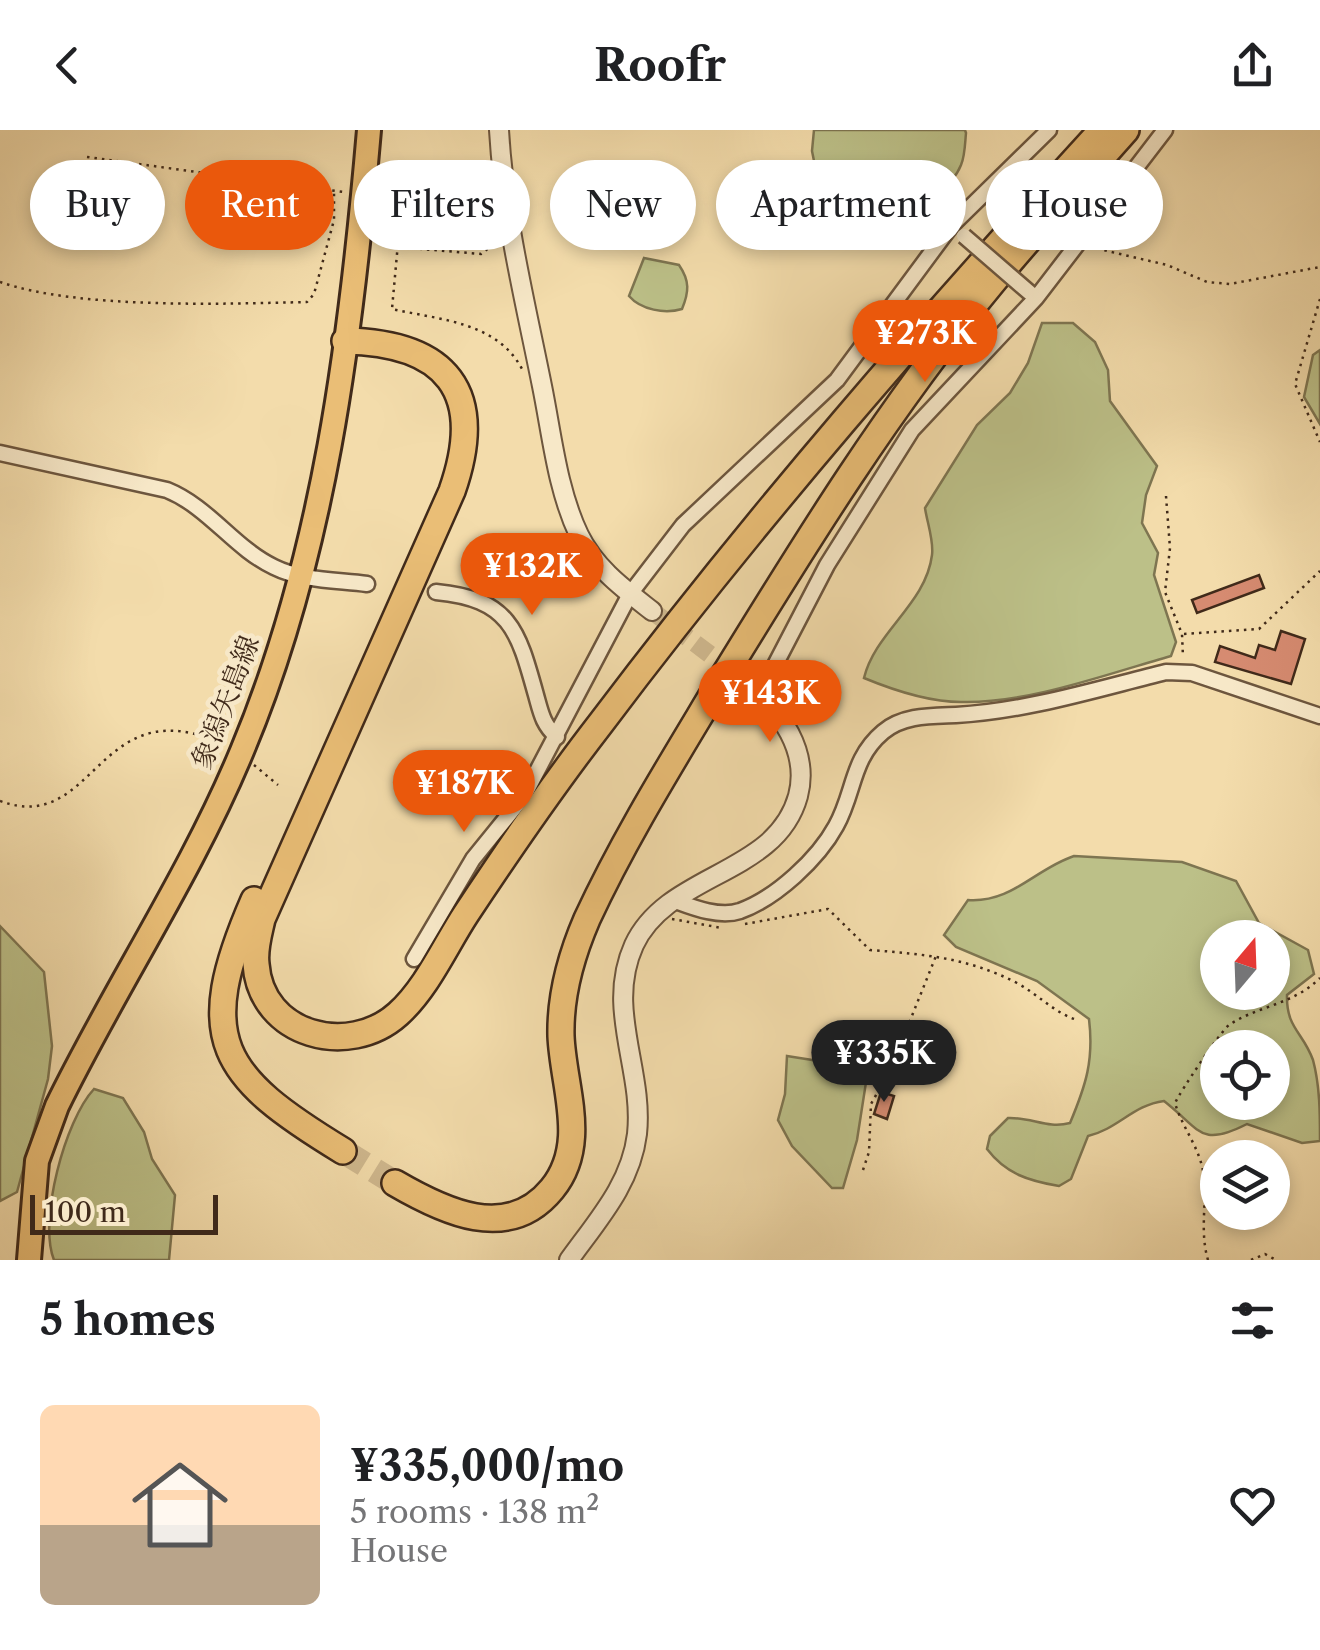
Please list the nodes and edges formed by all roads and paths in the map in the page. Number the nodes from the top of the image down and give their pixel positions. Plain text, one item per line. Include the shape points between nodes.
1 (369, 130) edge
2 (499, 130) edge
3 (1049, 130) edge
4 (1102, 130) edge
5 (1126, 130) edge
6 (1166, 130) edge
7 (88, 157) dead end
8 (367, 160) edge
9 (503, 160) edge
10 (1142, 160) edge
11 (185, 171) edge
12 (334, 192) edge
13 (354, 192) edge
14 (966, 210) edge
15 (966, 238) edge
16 (326, 250) edge
17 (356, 250) edge
18 (396, 250) edge
19 (432, 250) edge
20 (486, 250) edge
21 (515, 250) edge
22 (932, 250) edge
23 (1070, 250) edge
24 (1103, 250) edge
25 (1320, 267) edge
26 (983, 276) junction
27 (0, 282) edge
28 (1033, 296) junction
29 (1320, 298) edge
30 (344, 340) junction
31 (544, 397) junction
32 (1320, 442) edge
33 (0, 453) edge
34 (1166, 496) dead end
35 (1320, 571) edge
36 (300, 576) junction
37 (367, 584) dead end
38 (436, 592) dead end
39 (630, 594) junction
40 (652, 611) tunnel mouth
41 (1182, 634) junction
42 (1178, 673) junction
43 (754, 688) joint
44 (1320, 716) edge
45 (557, 737) junction
46 (241, 753) junction
47 (278, 786) dead end
48 (0, 801) edge
49 (673, 900) junction
50 (656, 914) junction
51 (936, 955) junction
52 (414, 960) dead end
53 (1320, 978) edge
54 (1078, 1020) dead end
55 (343, 1152) tunnel mouth
56 (863, 1170) dead end
57 (395, 1183) tunnel mouth
58 (29, 1260) edge
59 (569, 1260) edge
60 (1208, 1260) edge
61 (1251, 1260) edge
62 (1276, 1260) edge

1 - 8 main road, 象潟矢島線
2 - 9 street
3 - 14 street
4 - 26 highway
5 - 26 highway
6 - 10 street
7 - 11 path
12 - 13 path
15 - 28 street, bridge
16 - 27 path via 308,302 34,294
17 - 30 main road, 象潟矢島線
18 - 31 path via 392,309 489,332 510,347
19 - 20 path
21 - 31 street
22 - 39 street via 837,380 683,525
23 - 28 street
24 - 25 path via 1230,284
26 - 30 highway via 872,385 620,697 400,1012 372,1031 344,1038 322,1037 283,1018 261,986 257,944 262,919 452,490 465,426 454,386 426,357 388,342
26 - 57 highway via 672,762 589,916 562,1004 572,1132 563,1173 535,1204 497,1218 455,1214
28 - 43 street via 912,430
29 - 32 path via 1296,384
30 - 36 main road, 象潟矢島線
30 - 55 highway via 422,374 445,404 450,442 438,484 238,939 221,1000 227,1048 239,1072 277,1111
31 - 39 street via 579,536
33 - 36 street via 167,490 191,500 262,559
34 - 41 path via 1166,592
35 - 41 path via 1259,629
36 - 37 street
36 - 46 main road, 象潟矢島線
38 - 45 street via 476,599 508,619 522,643 546,727
39 - 40 street
39 - 45 street
41 - 42 path
42 - 44 street
42 - 49 street via 997,713 900,722 862,754 838,824 820,852 777,888 739,911 718,913
43 - 49 street via 794,738 800,791 790,818 746,860
45 - 52 street
46 - 47 path
46 - 48 path via 192,731 146,733 116,746 84,784 41,806
46 - 58 main road, 象潟矢島線 via 57,1106 37,1161
49 - 50 street
50 - 51 path via 714,929 828,909 870,950
50 - 59 street via 633,948 622,996 637,1132 631,1162 618,1194
51 - 54 path via 993,971 1052,1012
51 - 56 path via 871,1104
53 - 60 path via 1270,1010 1228,1026 1175,1103 1200,1156 1206,1202 1200,1232
61 - 62 path via 1264,1254

